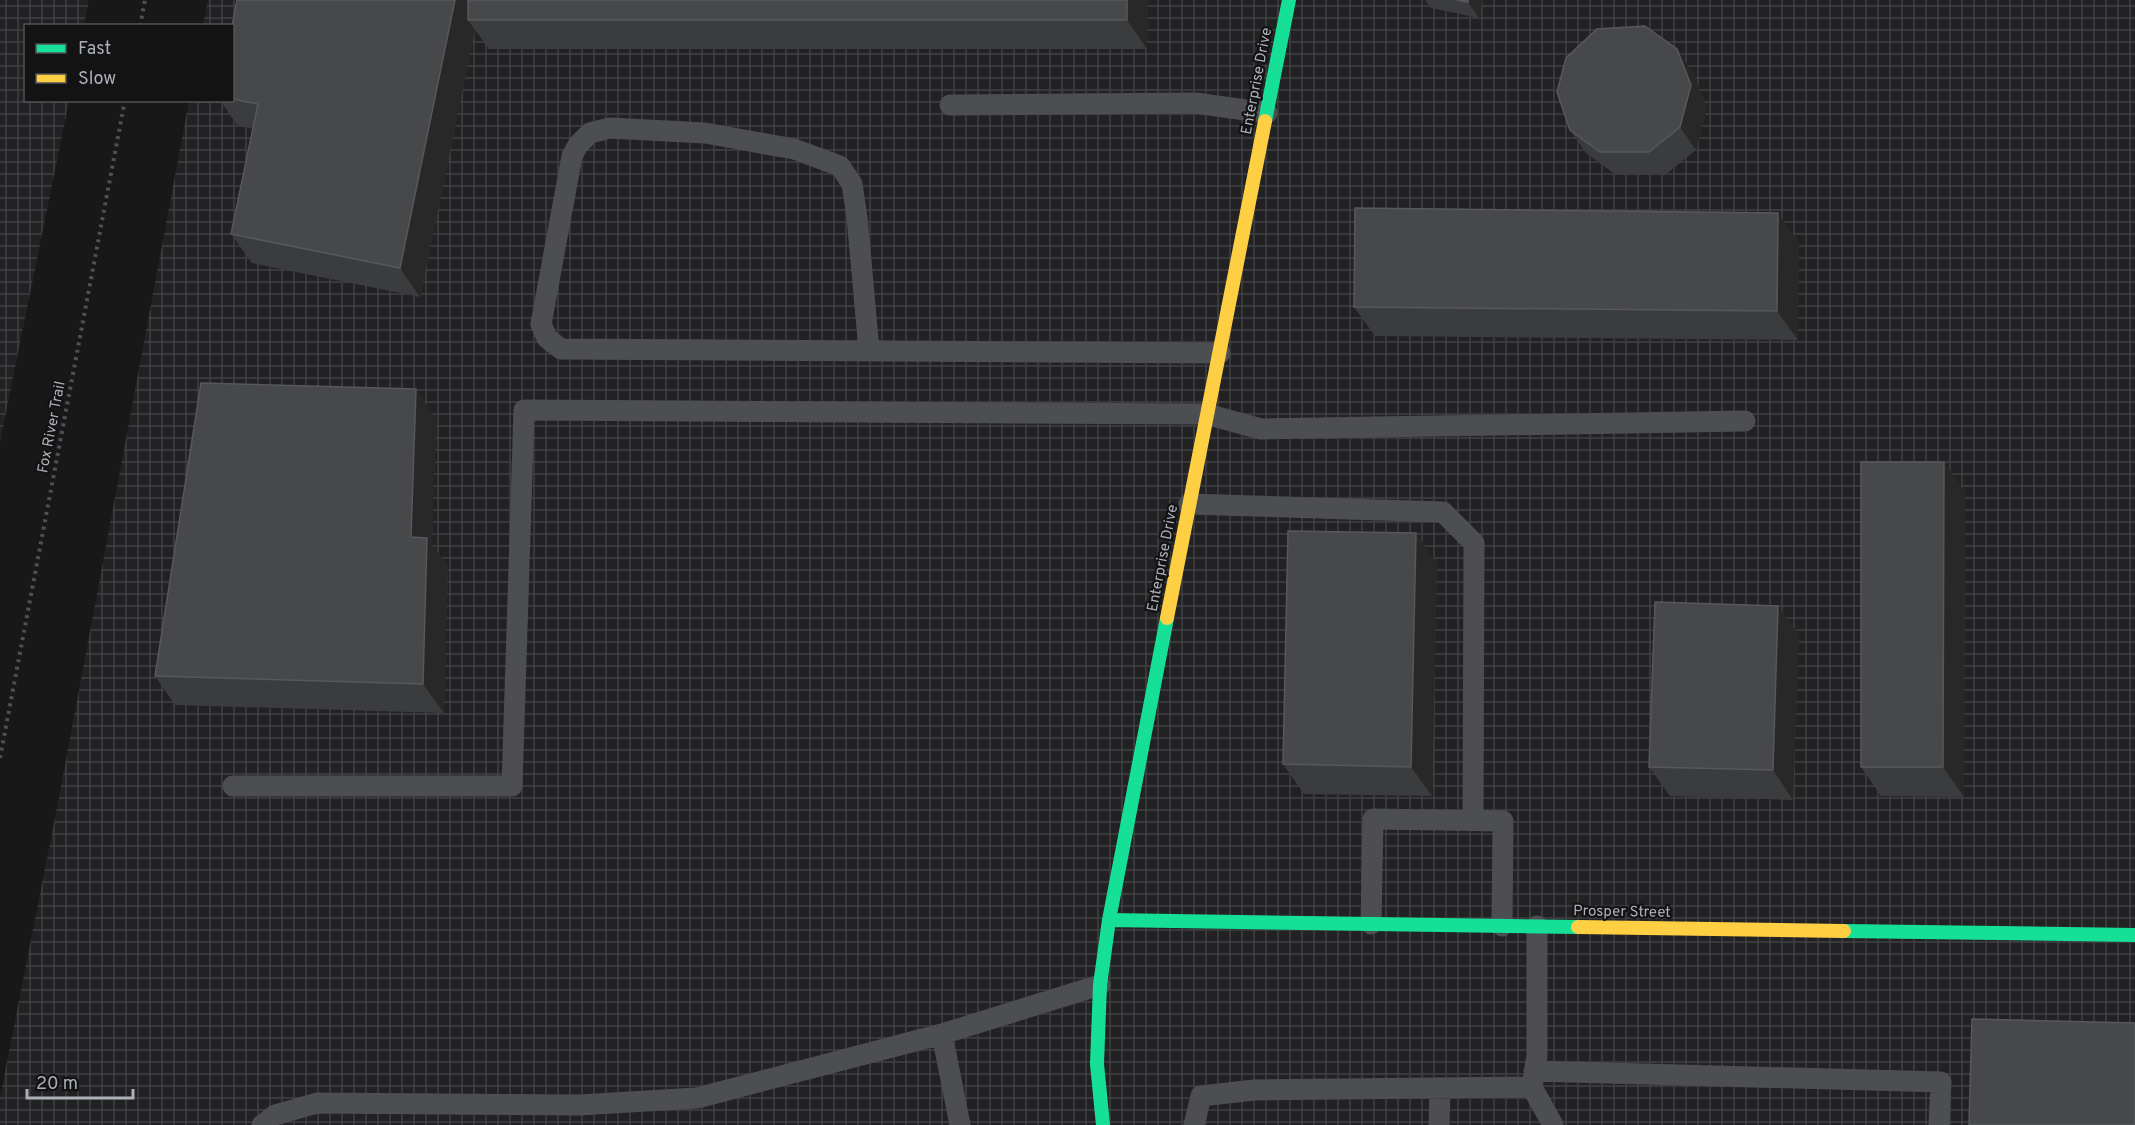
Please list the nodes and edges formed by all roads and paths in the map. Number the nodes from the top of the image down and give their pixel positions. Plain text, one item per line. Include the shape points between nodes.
1 (145, 0) edge
2 (1289, 0) edge
3 (140, 24) edge
4 (125, 102) edge
5 (950, 105) dead end
6 (1267, 113) junction
7 (869, 350) junction
8 (1220, 353) junction
9 (1206, 414) junction
10 (1745, 421) dead end
11 (1189, 504) junction
12 (0, 758) edge
13 (233, 786) dead end
14 (1473, 820) junction
15 (1109, 920) junction
16 (1371, 924) junction
17 (1502, 926) junction
18 (1537, 927) junction
19 (2135, 935) edge
20 (1100, 985) junction
21 (942, 1034) junction
22 (1533, 1079) junction
23 (1440, 1089) junction
24 (262, 1125) edge
25 (960, 1125) edge
26 (1103, 1125) edge
27 (1194, 1125) edge
28 (1439, 1125) edge
29 (1553, 1125) edge
30 (1939, 1125) edge

1 - 3 path
2 - 6 street, Enterprise Drive
4 - 12 path, Fox River Trail
5 - 6 lane via 1195,103
6 - 8 street, Enterprise Drive
7 - 7 lane via 854,195 840,166 795,148 705,133 610,128 590,133 578,145 572,156 541,324 547,338 561,348
7 - 8 lane
8 - 9 street, Enterprise Drive
9 - 10 lane via 1261,429
9 - 11 street, Enterprise Drive
9 - 13 lane via 524,410 512,786
11 - 14 lane via 1443,512 1474,543
11 - 15 street, Enterprise Drive
14 - 16 lane via 1373,819
14 - 17 lane via 1503,821
15 - 16 street, Prosper Street
15 - 20 street, Enterprise Drive
16 - 17 street, Prosper Street
17 - 18 street, Prosper Street
18 - 19 street, Prosper Street
18 - 22 lane via 1537,1056
20 - 21 lane
20 - 26 street, Enterprise Drive via 1097,1064
21 - 24 lane via 697,1098 579,1105 317,1103 275,1115
21 - 25 lane
22 - 23 lane
22 - 29 lane
22 - 30 lane via 1941,1082
23 - 27 lane via 1254,1090 1202,1096
23 - 28 lane

